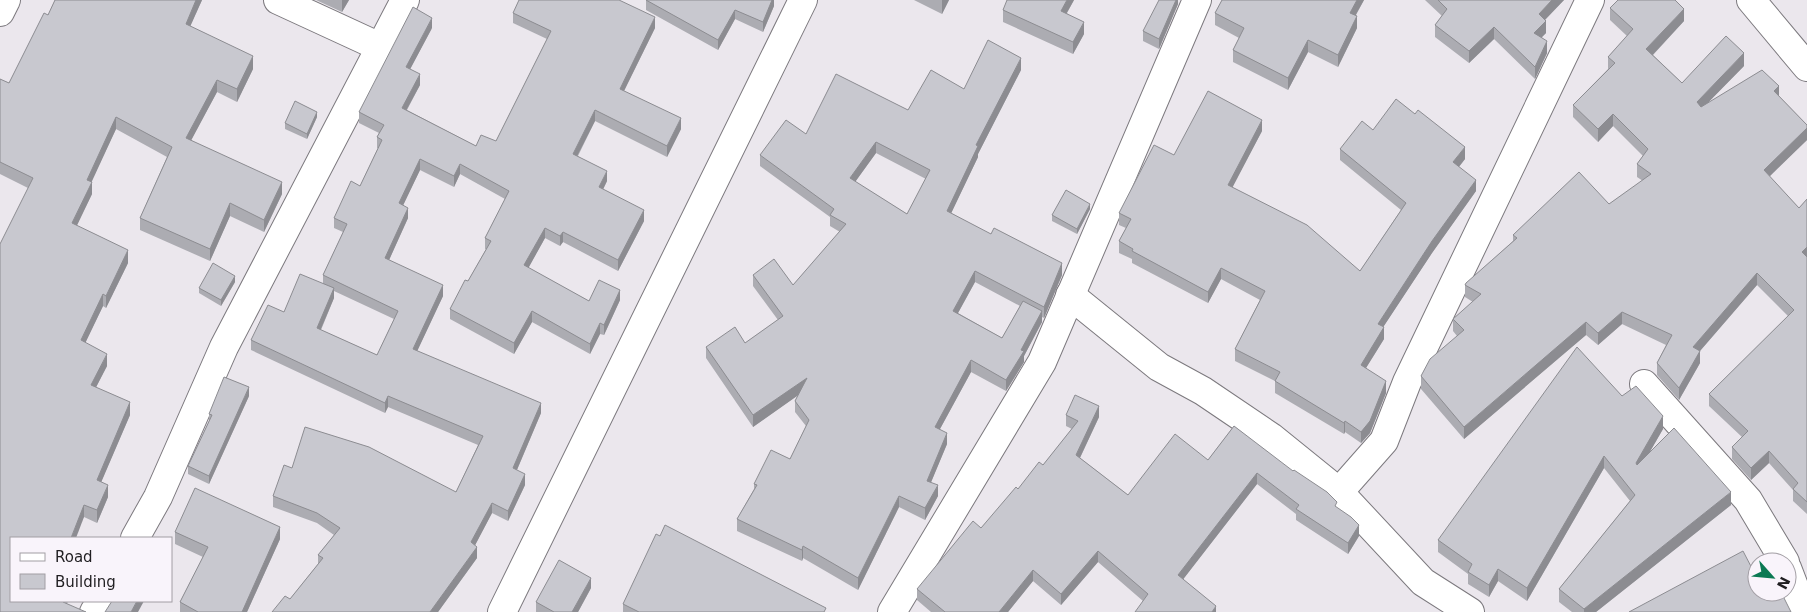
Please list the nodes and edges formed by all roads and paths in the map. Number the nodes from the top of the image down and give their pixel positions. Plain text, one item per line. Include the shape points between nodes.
1 (6, 0) edge
2 (278, 0) edge
3 (405, 0) edge
4 (803, 0) edge
5 (1197, 0) edge
6 (1590, 0) edge
7 (1751, 0) edge
8 (0, 12) edge
9 (380, 48) junction
10 (1807, 67) edge
11 (1070, 295) junction
12 (1644, 384) dead end
13 (1339, 492) junction
14 (136, 537) edge
15 (1779, 552) edge
16 (1797, 594) edge
17 (502, 612) edge
18 (892, 612) edge
19 (1470, 612) edge
20 (1804, 612) edge

1 - 8 street
2 - 9 street
3 - 9 street
4 - 17 street
5 - 11 street
6 - 13 street via 1407,382 1384,441
7 - 10 street
9 - 14 street via 224,347 158,497
11 - 13 street via 1159,366 1271,437
11 - 18 street via 1042,362
12 - 15 street via 1748,500
13 - 19 street via 1423,582
16 - 20 street

